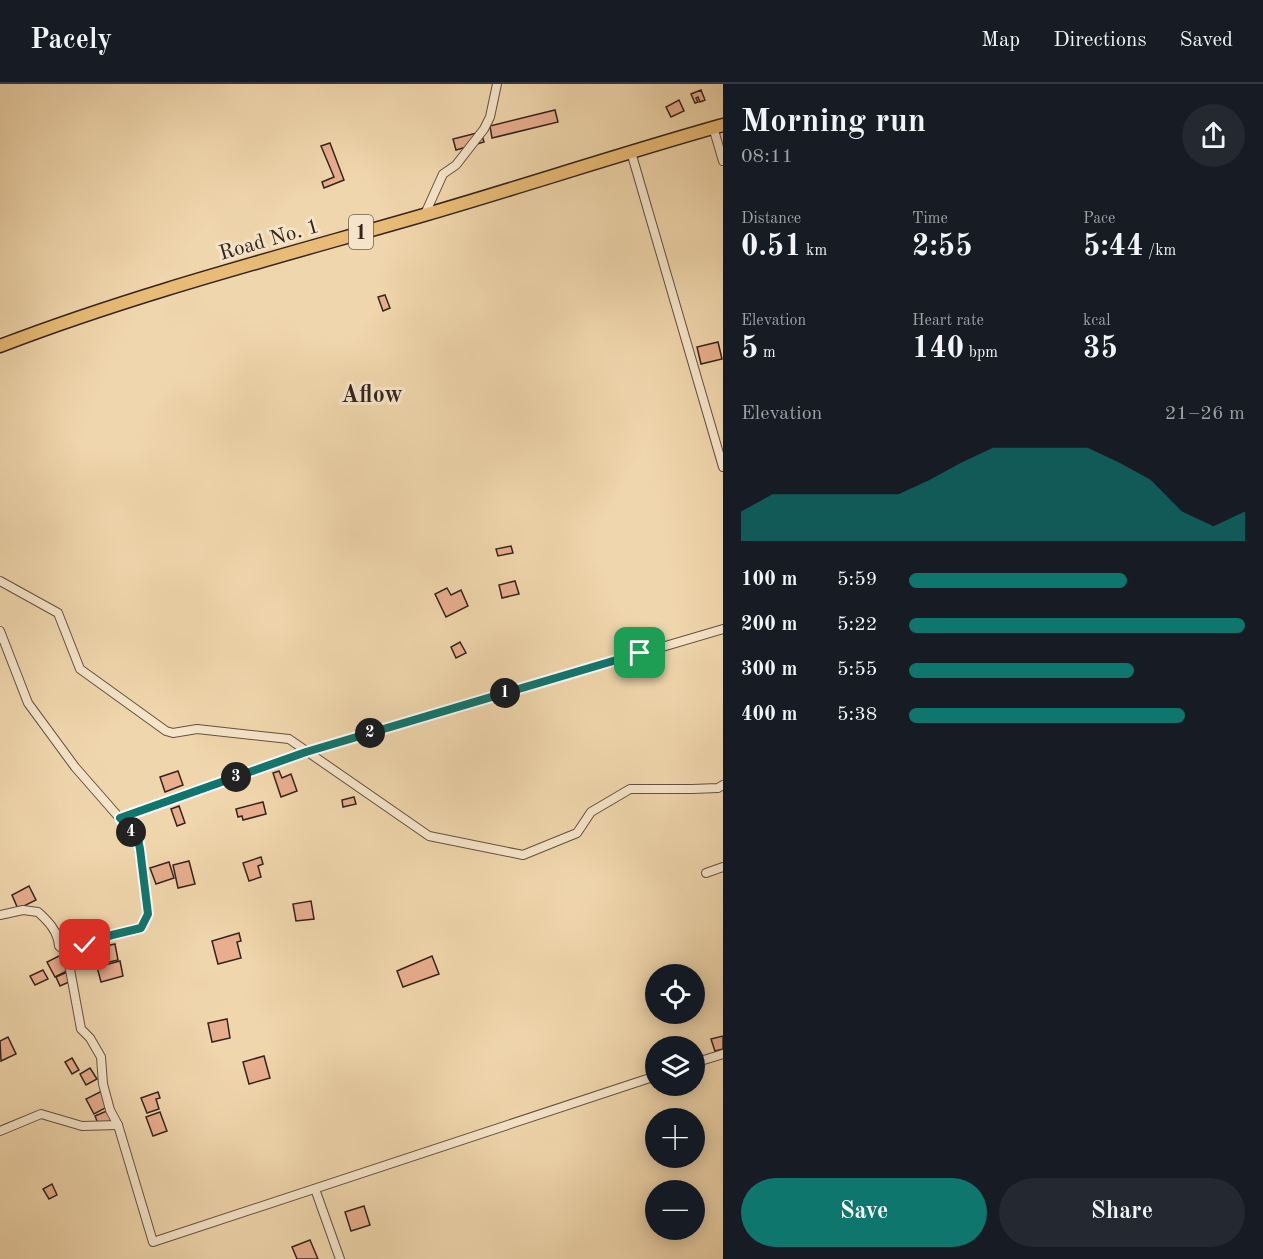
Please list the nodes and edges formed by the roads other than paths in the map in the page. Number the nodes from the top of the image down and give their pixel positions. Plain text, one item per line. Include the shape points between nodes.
1 (497, 84) edge
2 (718, 126) edge
3 (632, 152) junction
4 (723, 161) edge
5 (424, 214) junction
6 (0, 346) edge
7 (723, 467) edge
8 (0, 581) edge
9 (723, 629) edge
10 (0, 631) edge
11 (306, 752) junction
12 (723, 785) edge
13 (120, 818) junction
14 (723, 867) edge
15 (706, 873) dead end
16 (0, 915) edge
17 (67, 953) junction
18 (723, 1054) edge
19 (705, 1060) edge
20 (645, 1080) edge
21 (118, 1125) junction
22 (0, 1131) edge
23 (315, 1188) junction
24 (339, 1259) edge

1 - 5 street via 484,129 456,165 443,174
2 - 3 highway, Road No. 1 / 1
2 - 4 street
3 - 5 highway, Road No. 1 / 1
3 - 7 street
5 - 6 highway, Road No. 1 / 1 via 242,266
8 - 11 street via 58,613 80,669 166,731 197,729 289,739
9 - 11 street
10 - 13 street via 28,703 75,767
11 - 12 street via 429,836 523,855 577,833 591,812 630,789
11 - 13 street
13 - 17 street via 138,839 148,914 141,928
14 - 15 street
16 - 17 street via 23,910 38,912
17 - 21 street via 81,1029 101,1057 103,1084
18 - 19 street
20 - 23 street
21 - 22 street via 82,1126 41,1114
21 - 23 street via 153,1242
23 - 24 street

